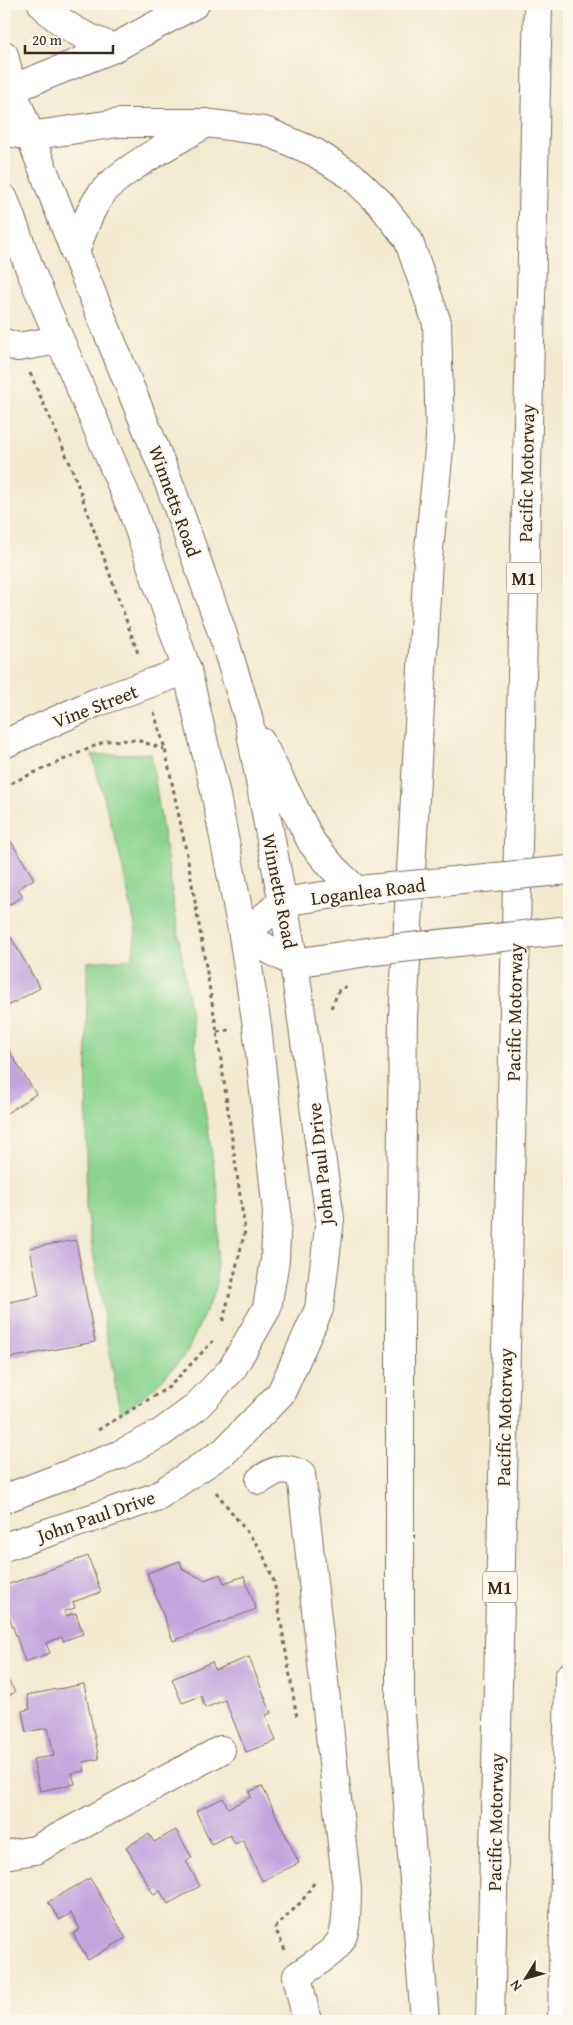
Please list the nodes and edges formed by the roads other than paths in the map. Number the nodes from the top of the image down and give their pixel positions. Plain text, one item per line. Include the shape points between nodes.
1 (42, 4) edge
2 (195, 4) edge
3 (538, 4) edge
4 (114, 48) junction
5 (4, 55) edge
6 (8, 93) edge
7 (206, 123) junction
8 (17, 134) edge
9 (4, 199) edge
10 (75, 252) junction
11 (60, 340) junction
12 (11, 345) edge
13 (187, 670) junction
14 (248, 717) junction
15 (4, 744) edge
16 (569, 870) edge
17 (363, 890) junction
18 (282, 902) junction
19 (569, 930) edge
20 (243, 935) junction
21 (294, 963) junction
22 (260, 1480) dead end
23 (4, 1499) edge
24 (4, 1547) edge
25 (569, 1677) edge
26 (221, 1750) dead end
27 (4, 1855) edge
28 (307, 2021) edge
29 (425, 2021) edge
30 (490, 2021) edge
31 (562, 2021) edge

1 - 4 main road via 56,19 78,34
2 - 4 main road
3 - 30 main road, Pacific Motorway / M1
4 - 6 main road
5 - 6 main road, Winnetts Road
6 - 8 main road, Winnetts Road
7 - 8 main road via 119,123
7 - 10 main road via 125,173 101,195 90,212
7 - 29 main road via 265,131 314,152 352,176 380,203 408,239 437,324 440,439 428,569 403,1017 400,1316 400,1702
8 - 10 main road, Winnetts Road
9 - 11 main road
10 - 14 main road, Winnetts Road via 172,488
11 - 12 main road
11 - 13 main road via 133,512
13 - 15 main road, Vine Street via 94,703
13 - 20 main road
14 - 17 main road via 312,843 333,868
14 - 18 main road, Winnetts Road
16 - 17 main road, Loganlea Road, bridge
17 - 18 main road, Loganlea Road
18 - 20 main road
18 - 21 main road, Winnetts Road
19 - 21 main road, bridge
20 - 21 main road
20 - 23 main road via 257,1026 277,1212 275,1260 266,1308 232,1370 195,1408 161,1433 119,1455
21 - 24 main road, John Paul Drive via 330,1219 319,1309 281,1393 225,1451 156,1497
22 - 28 main road via 275,1470 287,1468 301,1474 347,1889 346,1930 338,1948 297,1976
25 - 31 main road
26 - 27 main road via 35,1850

